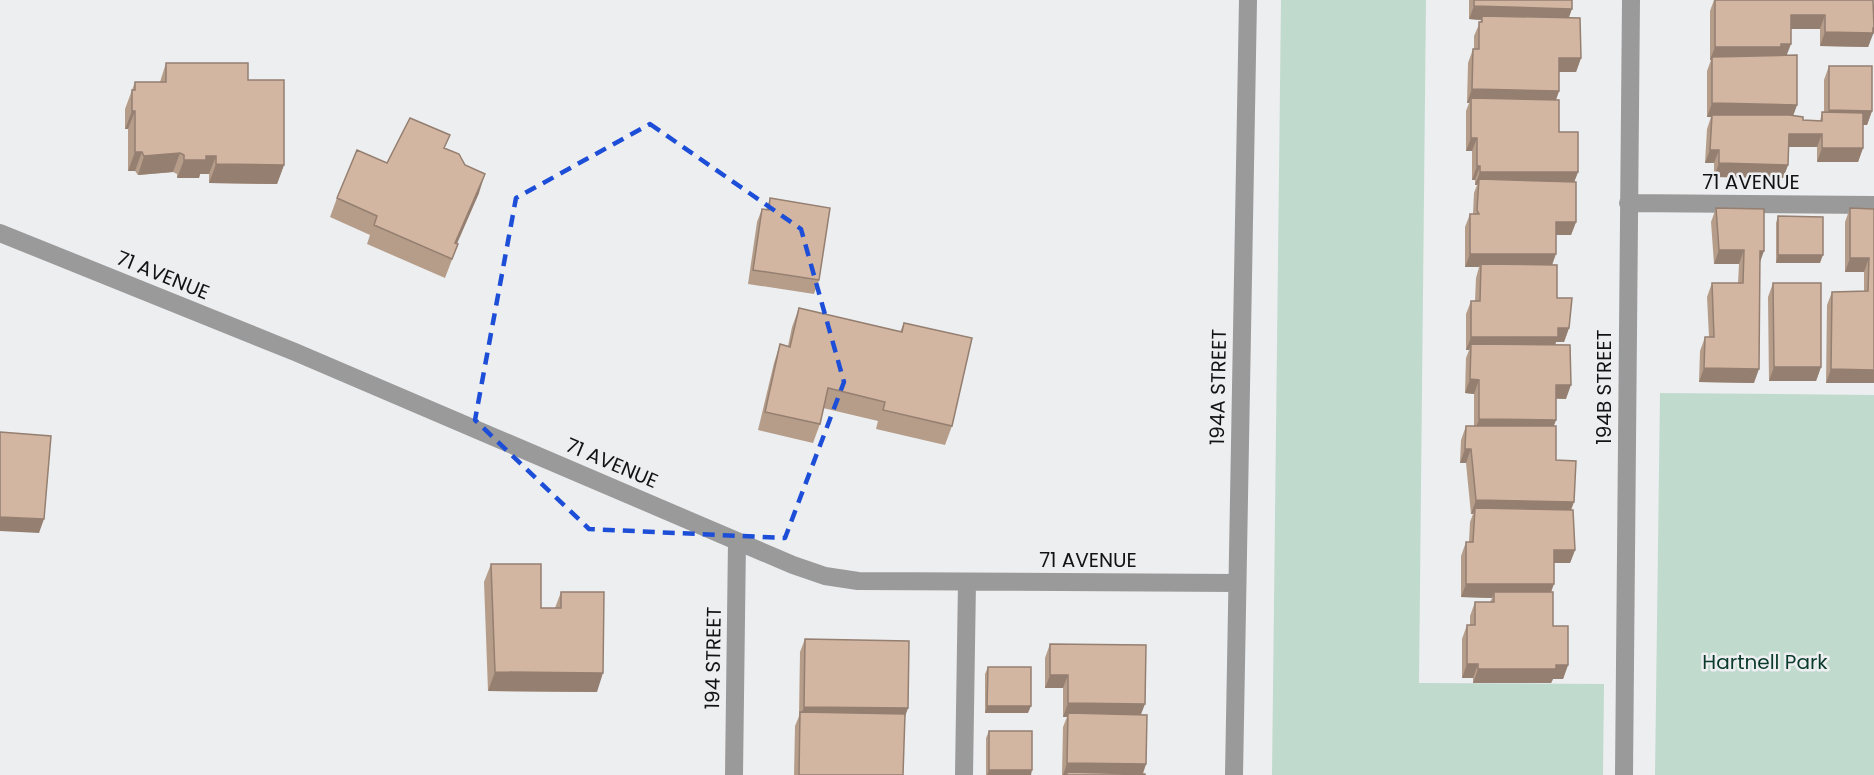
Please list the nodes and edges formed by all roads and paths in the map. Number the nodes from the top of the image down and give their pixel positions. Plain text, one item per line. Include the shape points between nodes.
1 (1248, 0) edge
2 (1631, 0) edge
3 (1628, 204) junction
4 (1874, 206) edge
5 (0, 233) edge
6 (737, 541) junction
7 (967, 582) junction
8 (1237, 583) junction
9 (734, 775) edge
10 (964, 775) edge
11 (1234, 775) edge
12 (1624, 775) edge

1 - 8 street, 194A STREET
2 - 3 street, 194B STREET
3 - 4 street, 71 AVENUE
3 - 12 street, 194B STREET
5 - 6 street, 71 AVENUE via 295,352
6 - 7 street, 71 AVENUE via 825,576 858,581
6 - 9 street, 194 STREET
7 - 8 street, 71 AVENUE
7 - 10 street
8 - 11 street, 194A STREET

